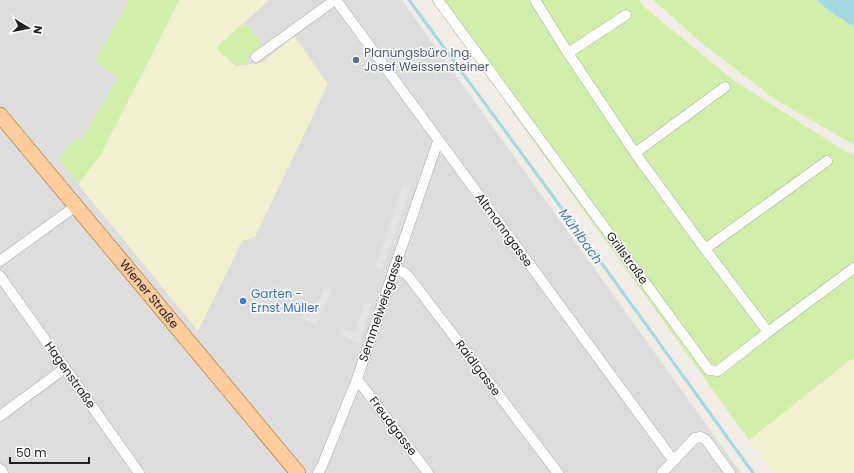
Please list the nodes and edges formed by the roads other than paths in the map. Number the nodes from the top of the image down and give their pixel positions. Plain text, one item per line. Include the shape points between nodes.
1 (335, 0) edge
2 (438, 0) edge
3 (535, 0) edge
4 (626, 15) dead end
5 (568, 53) junction
6 (256, 58) dead end
7 (725, 87) dead end
8 (0, 115) edge
9 (438, 141) junction
10 (634, 153) junction
11 (826, 160) dead end
12 (76, 206) junction
13 (705, 249) junction
14 (0, 261) edge
15 (394, 268) junction
16 (854, 268) edge
17 (0, 276) edge
18 (768, 332) junction
19 (65, 368) junction
20 (357, 379) junction
21 (0, 416) edge
22 (673, 460) junction
23 (0, 469) edge
24 (3, 473) edge
25 (139, 473) edge
26 (298, 473) edge
27 (318, 473) edge
28 (428, 473) edge
29 (558, 473) edge
30 (662, 473) edge
31 (730, 473) edge

1 - 6 street
1 - 9 street, Altmanngasse
2 - 18 street, Grillstraße via 709,370 718,371
3 - 5 street
4 - 5 street
5 - 10 street
7 - 10 street
8 - 12 main road, Wiener Straße
9 - 15 street, Semmelweisgasse
9 - 22 street, Altmanngasse
10 - 13 street
11 - 13 street
12 - 14 street
12 - 26 main road, Wiener Straße
13 - 18 street
15 - 20 street, Semmelweisgasse
15 - 29 street, Raidlgasse via 409,277
16 - 18 street, Grillstraße
17 - 19 street, Hagenstraße
19 - 21 street
19 - 25 street, Hagenstraße
20 - 27 street, Semmelweisgasse
20 - 28 street, Freudgasse
22 - 30 street
22 - 31 street via 695,438 701,437 706,440
23 - 24 street

